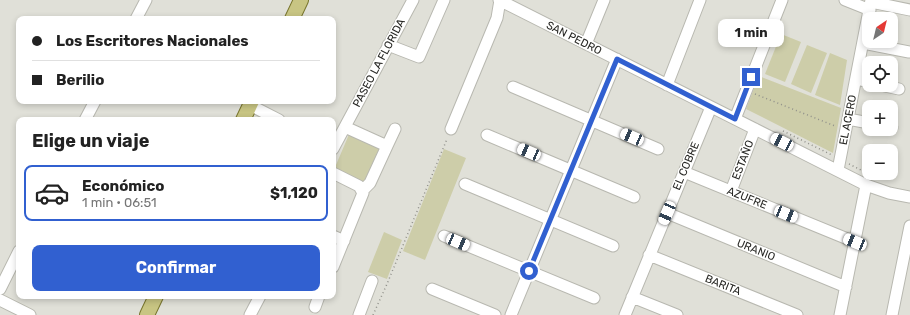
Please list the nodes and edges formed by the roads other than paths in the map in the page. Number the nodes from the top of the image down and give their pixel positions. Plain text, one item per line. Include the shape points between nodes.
1 (146, 0) edge
2 (301, 0) edge
3 (414, 0) edge
4 (444, 0) edge
5 (500, 0) edge
6 (604, 0) edge
7 (700, 0) edge
8 (782, 0) edge
9 (845, 0) edge
10 (871, 4) edge
11 (910, 10) edge
12 (138, 16) edge
13 (293, 16) edge
14 (586, 44) junction
15 (388, 45) junction
16 (862, 48) edge
17 (889, 48) edge
18 (909, 52) edge
19 (617, 59) junction
20 (856, 79) junction
21 (862, 80) edge
22 (667, 85) junction
23 (513, 87) dead end
24 (93, 104) edge
25 (250, 104) edge
26 (253, 104) edge
27 (711, 107) junction
28 (87, 117) edge
29 (244, 117) edge
30 (274, 117) edge
31 (735, 119) junction
32 (592, 120) junction
33 (862, 124) edge
34 (847, 125) junction
35 (345, 127) junction
36 (395, 129) dead end
37 (755, 129) junction
38 (451, 130) road end
39 (487, 135) dead end
40 (336, 144) edge
41 (387, 146) junction
42 (658, 149) dead end
43 (571, 170) junction
44 (838, 170) junction
45 (684, 172) junction
46 (336, 174) edge
47 (465, 184) dead end
48 (866, 185) junction
49 (363, 190) junction
50 (731, 191) junction
51 (634, 197) dead end
52 (910, 197) edge
53 (667, 213) junction
54 (550, 220) junction
55 (910, 226) edge
56 (444, 236) dead end
57 (336, 237) edge
58 (344, 241) junction
59 (855, 242) junction
60 (613, 246) dead end
61 (907, 254) edge
62 (649, 255) junction
63 (16, 257) edge
64 (336, 260) edge
65 (529, 271) junction
66 (372, 281) dead end
67 (846, 287) junction
68 (0, 288) edge
69 (432, 289) dead end
70 (632, 297) junction
71 (594, 298) dead end
72 (155, 299) edge
73 (258, 299) edge
74 (0, 300) edge
75 (25, 314) edge
76 (147, 315) edge
77 (250, 315) edge
78 (359, 315) edge
79 (495, 315) edge
80 (511, 315) edge
81 (625, 315) edge
82 (677, 315) edge
83 (797, 315) edge
84 (840, 315) edge
85 (892, 315) edge

1 - 12 street
2 - 13 main road
3 - 15 street, PASEO LA FLORIDA
4 - 15 street via 419,57
5 - 14 street, SAN PEDRO
5 - 38 street via 497,18
6 - 14 street
7 - 22 street
8 - 31 street
9 - 10 street
10 - 11 street
14 - 19 street, SAN PEDRO
15 - 35 street, PASEO LA FLORIDA
16 - 20 street, EL ACERO
17 - 18 street
19 - 22 street, SAN PEDRO
19 - 32 street
20 - 21 street
20 - 34 street, EL ACERO
22 - 27 street, SAN PEDRO
23 - 32 street
24 - 28 street
25 - 29 main road
26 - 30 street
27 - 31 street, SAN PEDRO
27 - 45 street, EL COBRE
31 - 37 street, SAN PEDRO
32 - 42 street
32 - 43 street
33 - 34 street
34 - 44 street, EL ACERO
35 - 40 street, PASEO LA FLORIDA
35 - 41 street
36 - 41 street
37 - 44 street, SAN PEDRO
37 - 50 street, ESTAÑO
39 - 43 street
41 - 49 street via 370,183
43 - 51 street
43 - 54 street
44 - 48 street, SAN PEDRO
45 - 50 street, AZUFRE
45 - 53 street, EL COBRE
46 - 49 street
47 - 54 street
48 - 52 street, SAN PEDRO
48 - 59 street
49 - 58 street via 363,196
50 - 59 street, AZUFRE
53 - 62 street, EL COBRE
53 - 67 street, URANIO
54 - 60 street
54 - 65 street
55 - 61 street
56 - 65 street
57 - 58 street
58 - 64 street
59 - 67 street
61 - 85 street
62 - 70 street, EL COBRE
62 - 83 street, BARITA
63 - 68 street
65 - 71 street
65 - 80 street
66 - 78 street
67 - 84 street
69 - 79 street
70 - 81 street, EL COBRE
70 - 82 street
72 - 76 main road
73 - 77 street
74 - 75 street

